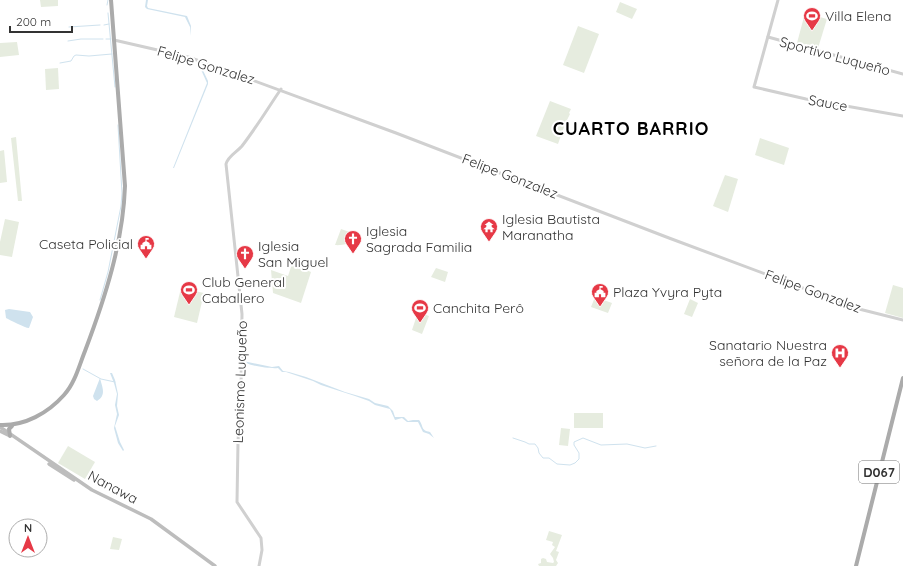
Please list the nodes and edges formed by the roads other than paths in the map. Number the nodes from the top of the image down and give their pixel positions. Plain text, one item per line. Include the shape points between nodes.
1 (111, 0) edge
2 (778, 0) edge
3 (768, 37) junction
4 (114, 40) junction
5 (903, 74) edge
6 (280, 89) junction
7 (903, 116) edge
8 (903, 320) edge
9 (903, 378) edge
10 (14, 425) junction
11 (0, 426) edge
12 (0, 430) edge
13 (9, 434) junction
14 (214, 566) edge
15 (259, 566) edge
16 (856, 566) edge

1 - 4 main road
2 - 3 street
3 - 5 street, Sportivo Luqueño
3 - 7 street, Sauce via 754,88
4 - 6 street, Felipe Gonzalez via 188,57
4 - 10 main road via 124,205 108,287 69,388 44,412
6 - 8 street, Felipe Gonzalez via 859,309
6 - 15 street, Leonismo Luqueño via 257,125 226,164 242,314 237,502 261,538
9 - 16 main road, D067
10 - 11 main road
10 - 13 main road via 10,428
11 - 13 main road, Nanawa
12 - 13 main road, Nanawa
13 - 14 main road, Nanawa via 92,492 150,521

